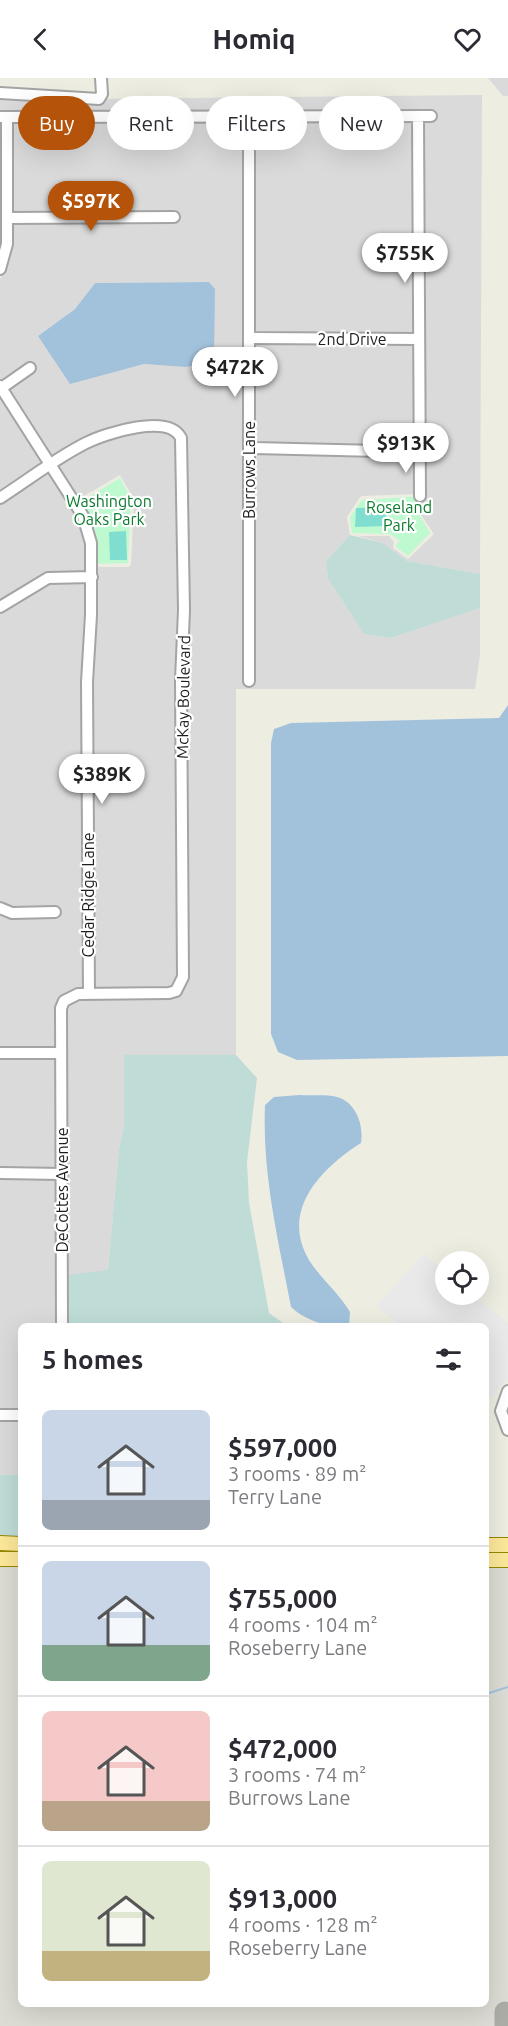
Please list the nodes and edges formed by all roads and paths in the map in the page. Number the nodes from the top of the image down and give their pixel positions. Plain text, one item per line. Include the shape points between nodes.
1 (101, 78) edge
2 (0, 93) edge
3 (206, 116) edge
4 (307, 116) edge
5 (418, 116) junction
6 (431, 116) dead end
7 (3, 117) edge
8 (249, 150) edge
9 (174, 217) dead end
10 (8, 218) junction
11 (0, 269) edge
12 (249, 338) junction
13 (419, 339) junction
14 (30, 368) dead end
15 (0, 388) edge
16 (249, 448) junction
17 (420, 452) junction
18 (51, 465) junction
19 (420, 496) dead end
20 (0, 498) edge
21 (92, 577) junction
22 (0, 608) edge
23 (249, 681) dead end
24 (0, 908) edge
25 (55, 912) dead end
26 (89, 994) junction
27 (0, 1053) edge
28 (61, 1053) junction
29 (0, 1173) edge
30 (62, 1174) junction
31 (62, 1323) edge
32 (508, 1391) edge
33 (18, 1414) edge
34 (0, 1415) edge
35 (508, 1430) edge
36 (0, 1544) edge
37 (18, 1544) edge
38 (489, 1545) edge
39 (508, 1545) edge
40 (0, 1559) edge
41 (18, 1559) edge
42 (489, 1560) edge
43 (508, 1560) edge

1 - 2 street via 99,99
3 - 7 street
4 - 5 street
5 - 6 street
5 - 13 street
7 - 10 street
8 - 12 street, Burrows Lane
9 - 10 street
10 - 11 street via 7,244
12 - 13 street, 2nd Drive
12 - 16 street, Burrows Lane
13 - 17 street
14 - 15 street
15 - 18 street, Cedar Ridge Lane
16 - 17 street
16 - 23 street, Burrows Lane
17 - 19 street
18 - 20 street, McKay Boulevard
18 - 21 street, Cedar Ridge Lane via 88,530
18 - 26 street, McKay Boulevard via 102,435 152,426 173,429 183,445 183,977 176,991 168,993
21 - 22 street via 48,578
21 - 26 street, Cedar Ridge Lane via 87,682
24 - 25 street via 12,913
26 - 28 street, McKay Boulevard via 64,1001 60,1016
27 - 28 street
28 - 30 street, DeCottes Avenue
29 - 30 street
30 - 31 street, DeCottes Avenue
32 - 35 street via 501,1411
33 - 34 street
36 - 37 main road
38 - 39 main road
40 - 41 main road
42 - 43 main road

